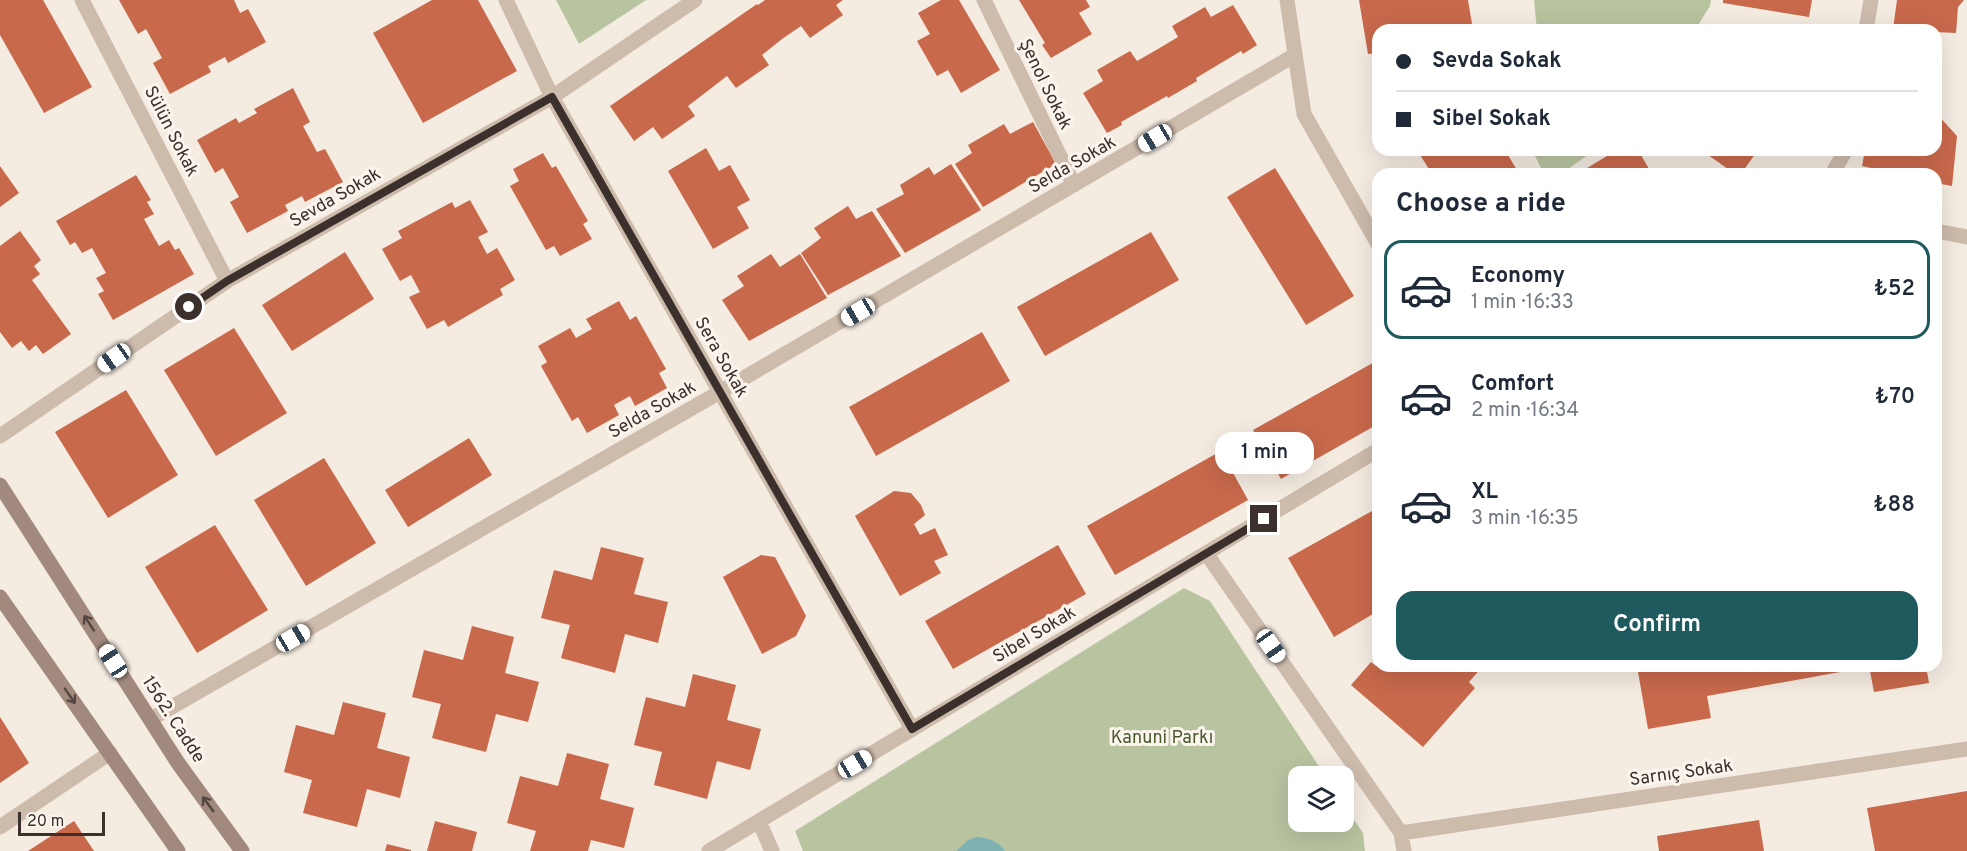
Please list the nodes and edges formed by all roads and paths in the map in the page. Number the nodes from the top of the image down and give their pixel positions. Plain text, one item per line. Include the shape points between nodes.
1 (82, 0) edge
2 (506, 0) edge
3 (694, 0) edge
4 (984, 0) edge
5 (1287, 0) edge
6 (1871, 0) edge
7 (1867, 24) edge
8 (1295, 55) junction
9 (552, 97) junction
10 (1074, 185) junction
11 (1942, 232) edge
12 (1372, 233) edge
13 (1967, 237) edge
14 (227, 281) junction
15 (720, 392) junction
16 (0, 436) edge
17 (1372, 454) edge
18 (0, 485) edge
19 (1206, 553) junction
20 (0, 597) edge
21 (151, 720) junction
22 (912, 729) junction
23 (1967, 749) edge
24 (110, 753) junction
25 (759, 821) junction
26 (0, 827) edge
27 (1401, 833) junction
28 (178, 851) edge
29 (242, 851) edge
30 (709, 851) edge
31 (772, 851) edge
32 (1404, 851) edge

1 - 14 street, Sülün Sokak
2 - 9 street, Sera Sokak
3 - 9 street, Sevda Sokak
4 - 10 street, Şenol Sokak
5 - 8 street
6 - 7 street
8 - 10 street, Selda Sokak
8 - 12 street via 1304,114
9 - 14 street, Sevda Sokak
9 - 15 street, Sera Sokak
10 - 15 street, Selda Sokak
11 - 13 street
14 - 16 street, Sevda Sokak
15 - 21 street, Selda Sokak
15 - 22 street, Sera Sokak
17 - 19 street, Sibel Sokak
21 -> 18 main road, 1562. Cadde
19 - 22 street, Sibel Sokak
19 - 27 street
20 -> 24 main road
29 -> 21 main road, 1562. Cadde
22 - 25 street, Sibel Sokak
23 - 27 street, Sarnıç Sokak
24 - 26 street
24 - 28 main road
25 - 30 street, Sibel Sokak
25 - 31 street
27 - 32 street

